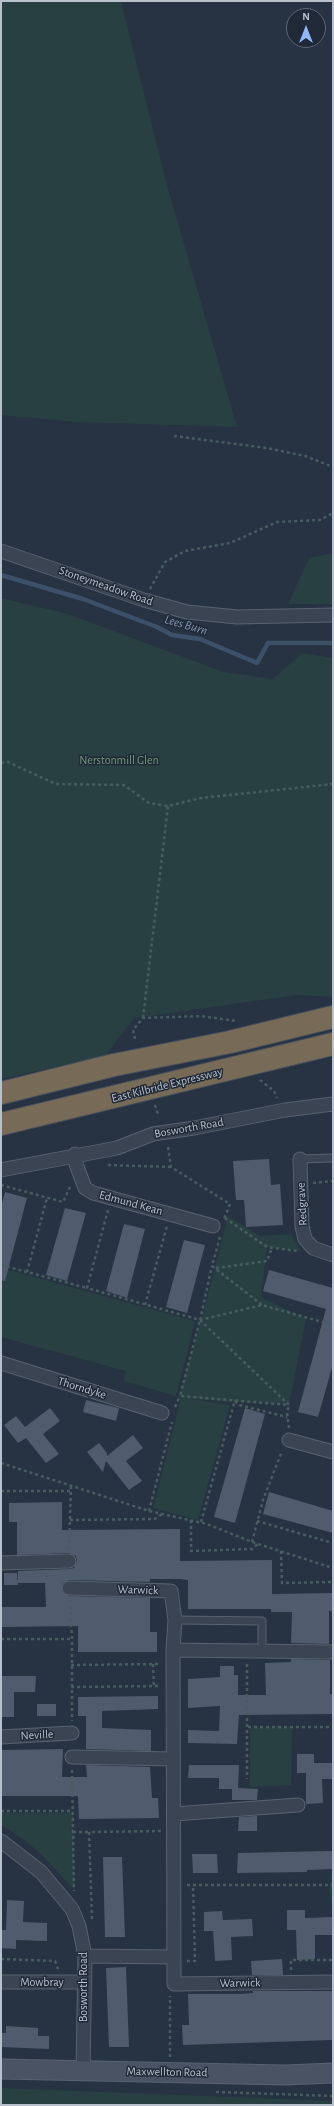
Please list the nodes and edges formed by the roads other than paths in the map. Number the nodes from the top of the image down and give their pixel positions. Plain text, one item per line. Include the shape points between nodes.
1 (1, 551) edge
2 (333, 615) edge
3 (333, 1017) edge
4 (333, 1044) edge
5 (1, 1093) edge
6 (333, 1104) edge
7 (1, 1124) edge
8 (333, 1158) edge
9 (300, 1159) joint
10 (76, 1163) junction
11 (1, 1170) edge
12 (217, 1227) road end
13 (333, 1255) edge
14 (1, 1363) edge
15 (162, 1414) road end
16 (288, 1440) road end
17 (333, 1452) edge
18 (69, 1561) road end
19 (1, 1563) edge
20 (69, 1588) road end
21 (175, 1620) junction
22 (174, 1650) junction
23 (262, 1651) junction
24 (333, 1652) edge
25 (72, 1734) road end
26 (1, 1737) edge
27 (72, 1757) road end
28 (174, 1759) junction
29 (298, 1805) dead end
30 (174, 1814) junction
31 (1, 1841) edge
32 (85, 1956) junction
33 (174, 1959) junction
34 (1, 1982) edge
35 (83, 1982) junction
36 (333, 1982) edge
37 (1, 2069) edge
38 (83, 2070) junction
39 (333, 2073) edge

1 - 2 street, Stoneymeadow Road via 187,612 237,617
3 - 5 highway via 230,1042 114,1065
4 - 7 highway, East Kilbride Expressway
6 - 10 street, Bosworth Road via 152,1134
8 - 9 lane
9 - 13 street, Redgrave via 302,1226 305,1239 314,1248
10 - 11 street, Bosworth Road
10 - 12 street, Edmund Kean via 85,1188 94,1193
14 - 15 street, Thorndyke
16 - 17 street
18 - 19 street
20 - 21 street, Warwick via 171,1591
21 - 22 street, Warwick
21 - 23 lane via 262,1621
22 - 23 street
22 - 28 street, Warwick
23 - 24 street
25 - 26 street, Neville
27 - 28 street
28 - 30 street, Warwick
29 - 30 street
30 - 33 street, Warwick
31 - 32 street, Bosworth Road via 41,1872 72,1909
32 - 33 street
32 - 35 street, Bosworth Road
33 - 36 street, Warwick via 174,1984
34 - 35 street, Mowbray
35 - 38 street, Bosworth Road
37 - 38 street, Maxwellton Road
38 - 39 street, Maxwellton Road via 284,2075

